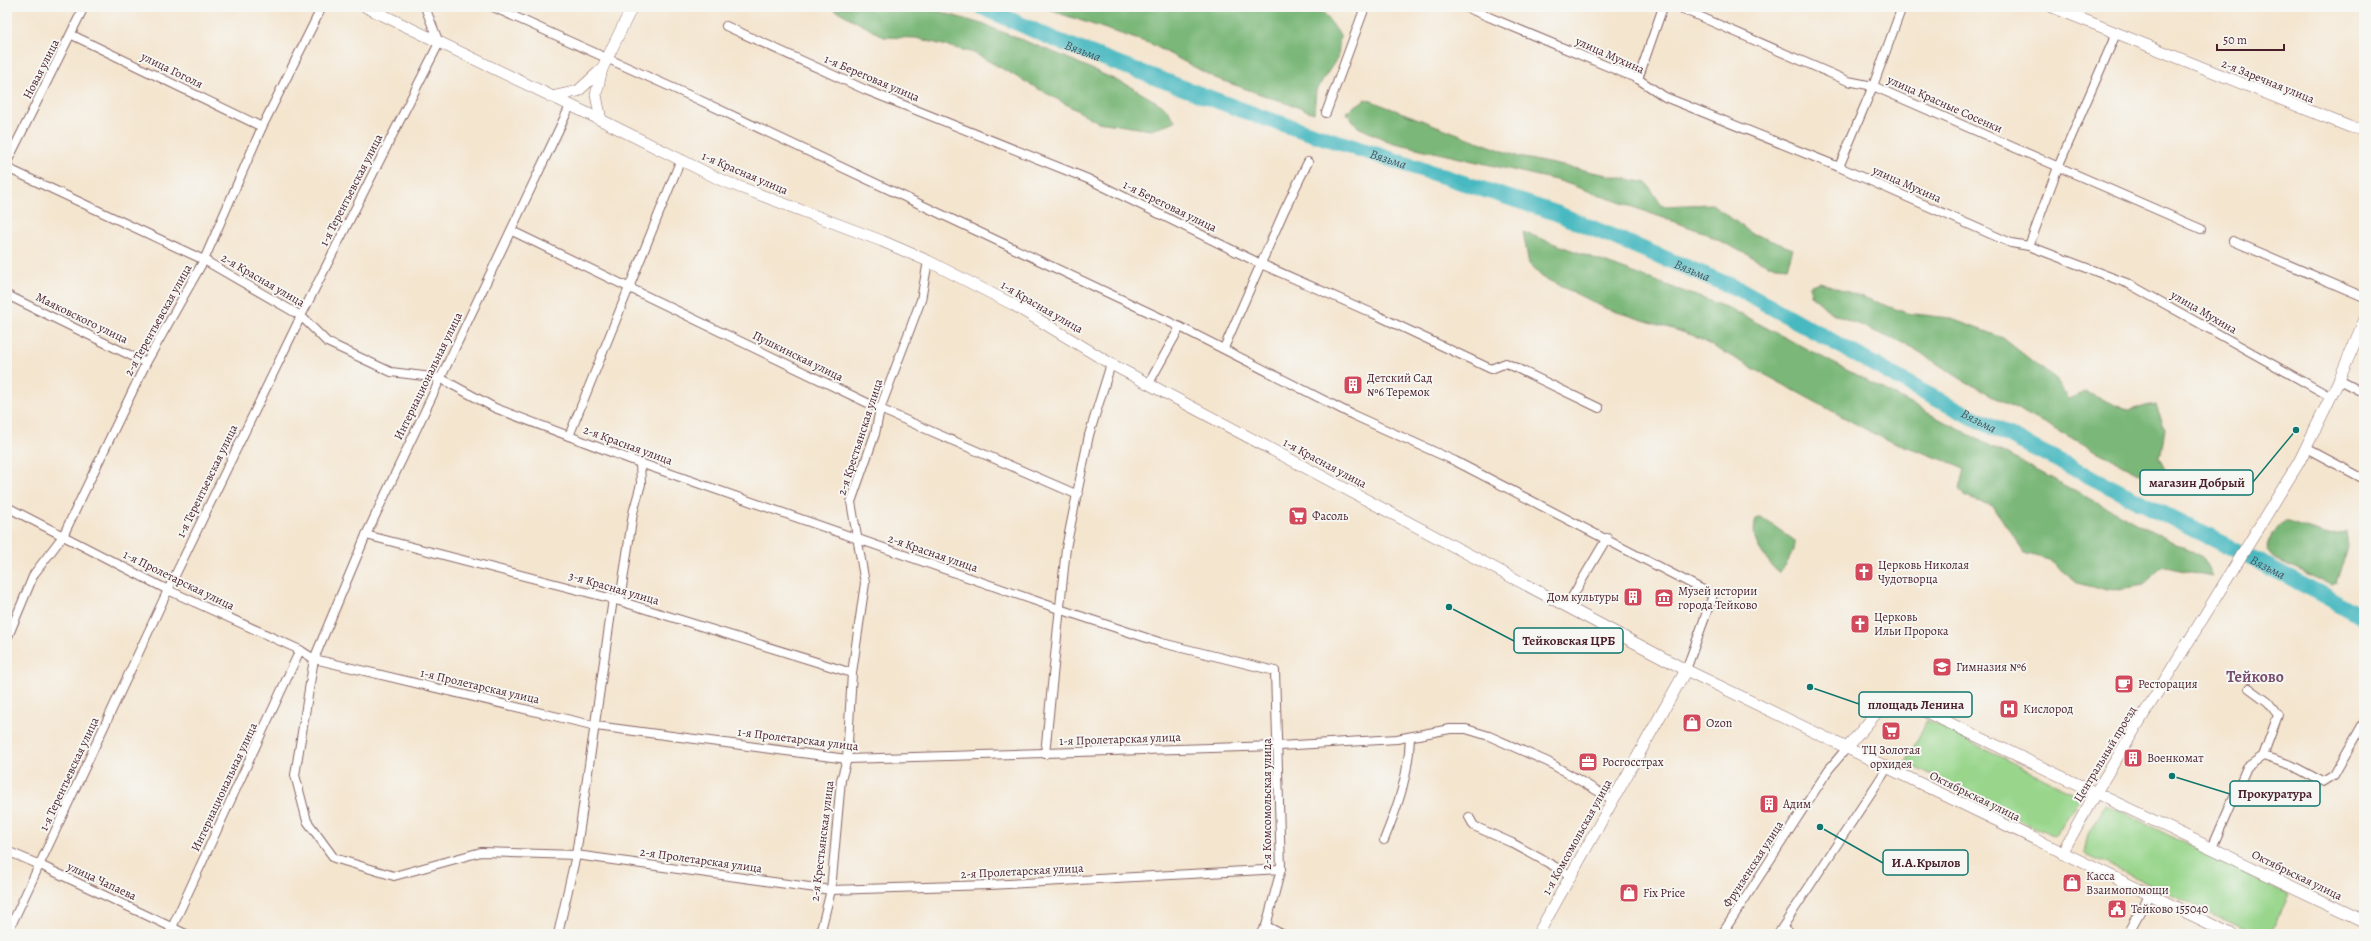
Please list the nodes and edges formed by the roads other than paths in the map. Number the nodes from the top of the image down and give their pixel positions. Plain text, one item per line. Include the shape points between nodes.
1 (84, 7) edge
2 (322, 7) edge
3 (366, 7) edge
4 (425, 7) edge
5 (492, 7) edge
6 (632, 7) edge
7 (1365, 7) edge
8 (1465, 7) edge
9 (1663, 7) edge
10 (1678, 7) edge
11 (1902, 7) edge
12 (2052, 7) edge
13 (726, 26) dead end
14 (2116, 34) junction
15 (72, 35) junction
16 (439, 43) junction
17 (604, 64) junction
18 (1638, 79) junction
19 (1873, 86) junction
20 (551, 97) junction
21 (570, 106) junction
22 (1326, 113) dead end
23 (601, 120) junction
24 (262, 127) junction
25 (2364, 130) edge
26 (681, 159) junction
27 (7, 162) edge
28 (1308, 162) dead end
29 (1839, 166) junction
30 (2058, 167) junction
31 (7, 168) edge
32 (2201, 229) dead end
33 (512, 231) junction
34 (2233, 241) dead end
35 (2029, 246) junction
36 (204, 260) junction
37 (928, 262) junction
38 (1261, 264) junction
39 (629, 288) junction
40 (7, 295) edge
41 (2364, 297) edge
42 (301, 316) junction
43 (2364, 322) edge
44 (1180, 327) junction
45 (1224, 348) junction
46 (146, 363) junction
47 (1111, 364) junction
48 (440, 378) junction
49 (2339, 380) junction
50 (1149, 384) junction
51 (2364, 393) edge
52 (2331, 397) junction
53 (1599, 408) dead end
54 (880, 410) junction
55 (569, 436) junction
56 (2306, 448) junction
57 (640, 463) junction
58 (2364, 479) edge
59 (1078, 495) junction
60 (7, 507) edge
61 (366, 535) junction
62 (64, 536) junction
63 (1607, 538) junction
64 (856, 539) junction
65 (168, 590) junction
66 (617, 600) junction
67 (1566, 607) junction
68 (1060, 609) junction
69 (7, 639) edge
70 (300, 650) junction
71 (314, 659) junction
72 (1686, 670) junction
73 (1275, 671) joint
74 (852, 673) junction
75 (2249, 688) dead end
76 (2364, 722) edge
77 (596, 726) junction
78 (1410, 737) junction
79 (1279, 746) junction
80 (1846, 750) junction
81 (1045, 754) junction
82 (2263, 756) junction
83 (847, 759) junction
84 (1888, 767) junction
85 (2096, 792) junction
86 (1613, 800) junction
87 (1469, 817) dead end
88 (1384, 840) dead end
89 (2212, 848) junction
90 (7, 851) edge
91 (2062, 853) junction
92 (576, 856) junction
93 (40, 865) junction
94 (1281, 869) junction
95 (1570, 875) junction
96 (831, 890) junction
97 (2149, 895) junction
98 (2364, 921) edge
99 (1266, 926) junction
100 (171, 931) edge
101 (1780, 931) edge
102 (7, 934) edge
103 (186, 934) edge
104 (558, 934) edge
105 (820, 934) edge
106 (1260, 934) edge
107 (1282, 934) edge
108 (1538, 934) edge
109 (1722, 934) edge
110 (1792, 934) edge
111 (2128, 934) edge
112 (2231, 934) edge

1 - 15 street, Новая улица
2 - 24 street, 2-я Терентьевская улица
3 - 16 main road, 1-я Красная улица
4 - 16 street
5 - 17 street
6 - 17 main road
7 - 22 street
8 - 18 street, улица Мухина
9 - 18 street
10 - 19 street, улица Красные Сосенки via 1848,81
11 - 19 street
12 - 14 main road, 2-я Заречная улица
13 - 38 street, 1-я Береговая улица via 866,90 1088,179
14 - 25 main road, 2-я Заречная улица via 2350,128
14 - 30 street
15 - 24 street, улица Гоголя
15 - 27 street, Новая улица
16 - 20 main road, 1-я Красная улица
16 - 42 street, 1-я Терентьевская улица
17 - 20 main road via 578,91
17 - 23 main road via 596,95
17 - 44 street via 693,97
18 - 29 street, улица Мухина via 1665,97
19 - 29 street
19 - 30 street, улица Красные Сосенки
20 - 21 main road, 1-я Красная улица
21 - 23 main road, 1-я Красная улица
21 - 33 street, Интернациональная улица
23 - 26 main road, 1-я Красная улица
24 - 36 street, 2-я Терентьевская улица
26 - 37 main road, 1-я Красная улица via 721,180 882,241
26 - 39 street
28 - 38 street
29 - 35 street, улица Мухина via 2011,243
30 - 32 street, улица Красные Сосенки
30 - 35 street
31 - 36 street, 2-я Красная улица
33 - 39 street, Пушкинская улица
33 - 48 street, Интернациональная улица
34 - 41 street
35 - 52 street, улица Мухина via 2129,284
36 - 42 street, 2-я Красная улица
36 - 46 street, 2-я Терентьевская улица
37 - 47 main road, 1-я Красная улица via 1014,305
37 - 54 street, 2-я Крестьянская улица via 921,300
38 - 45 street
38 - 53 street, 1-я Береговая улица via 1490,369 1506,363
39 - 54 street, Пушкинская улица
39 - 55 street
40 - 46 street, Маяковского улица
42 - 48 street, 2-я Красная улица via 327,342 391,372
42 - 65 street, 1-я Терентьевская улица
43 - 49 main road
44 - 45 street
44 - 50 street
45 - 63 street via 1353,415 1455,461 1548,511
46 - 62 street, 2-я Терентьевская улица
47 - 50 main road, 1-я Красная улица
47 - 59 street via 1088,436
48 - 55 street, 2-я Красная улица via 495,408
48 - 61 street, Интернациональная улица
49 - 51 street
49 - 52 main road
50 - 67 main road, 1-я Красная улица
52 - 56 main road
54 - 59 street, Пушкинская улица
54 - 64 street, 2-я Крестьянская улица via 875,434 851,502
55 - 57 street, 2-я Красная улица
56 - 58 street
56 - 85 main road, Центральный проезд via 2223,588
57 - 64 street, 2-я Красная улица
57 - 66 street via 641,484
59 - 68 street via 1066,548
60 - 62 street, 1-я Пролетарская улица
61 - 66 street, 3-я Красная улица
61 - 71 street, Интернациональная улица
62 - 65 street, 1-я Пролетарская улица
62 - 69 street, 2-я Терентьевская улица via 34,574
63 - 67 street
63 - 72 street via 1713,595
64 - 68 street, 2-я Красная улица
64 - 74 street, 2-я Крестьянская улица via 865,583
65 - 70 street, 1-я Пролетарская улица
65 - 93 street, 1-я Терентьевская улица
66 - 74 street, 3-я Красная улица
66 - 77 street
67 - 72 main road, 1-я Красная улица
68 - 73 street, 2-я Красная улица via 1162,643
68 - 81 street
70 - 71 street, 1-я Пролетарская улица
70 - 100 street, Интернациональная улица
71 - 77 street, 1-я Пролетарская улица
71 - 92 street, 2-я Пролетарская улица via 295,775 307,821 334,858 394,876 480,852
72 - 80 main road, Октябрьская улица
72 - 86 main road, 1-я Комсомольская улица
73 - 79 street, 2-я Комсомольская улица
74 - 83 street, 2-я Крестьянская улица
75 - 82 street via 2268,702 2278,715
76 - 82 street via 2334,776 2323,782 2290,765
77 - 83 street, 1-я Пролетарская улица
77 - 92 street
78 - 79 street, 1-я Пролетарская улица
78 - 86 street, 1-я Пролетарская улица via 1450,728 1466,729 1489,736 1548,762
78 - 88 street via 1410,760 1400,801
79 - 81 street, 1-я Пролетарская улица
79 - 94 street, 2-я Комсомольская улица
80 - 84 main road, Октябрьская улица
80 - 85 main road, Октябрьская улица via 1884,704 1892,699 1899,699
80 - 109 street, Фрунзенская улица via 1829,769
81 - 83 street, 1-я Пролетарская улица
82 - 89 street via 2247,766
83 - 96 street, 2-я Крестьянская улица via 841,780
84 - 91 main road, Октябрьская улица
84 - 101 street
85 - 89 main road, Октябрьская улица
85 - 91 main road, Центральный проезд
86 - 95 main road, 1-я Комсомольская улица
87 - 95 street via 1474,826 1512,843
89 - 98 main road, Октябрьская улица
90 - 93 street, улица Чапаева
91 - 97 main road, Октябрьская улица
92 - 96 street, 2-я Пролетарская улица
92 - 104 street
93 - 100 street, улица Чапаева
93 - 102 street, 1-я Терентьевская улица
94 - 96 street, 2-я Пролетарская улица via 989,885
94 - 99 street, 2-я Комсомольская улица
95 - 108 main road, 1-я Комсомольская улица
96 - 105 street, 2-я Крестьянская улица
97 - 111 street
97 - 112 main road, Октябрьская улица
99 - 106 street, 2-я Комсомольская улица
99 - 107 street
100 - 103 street, улица Чапаева
101 - 110 street

